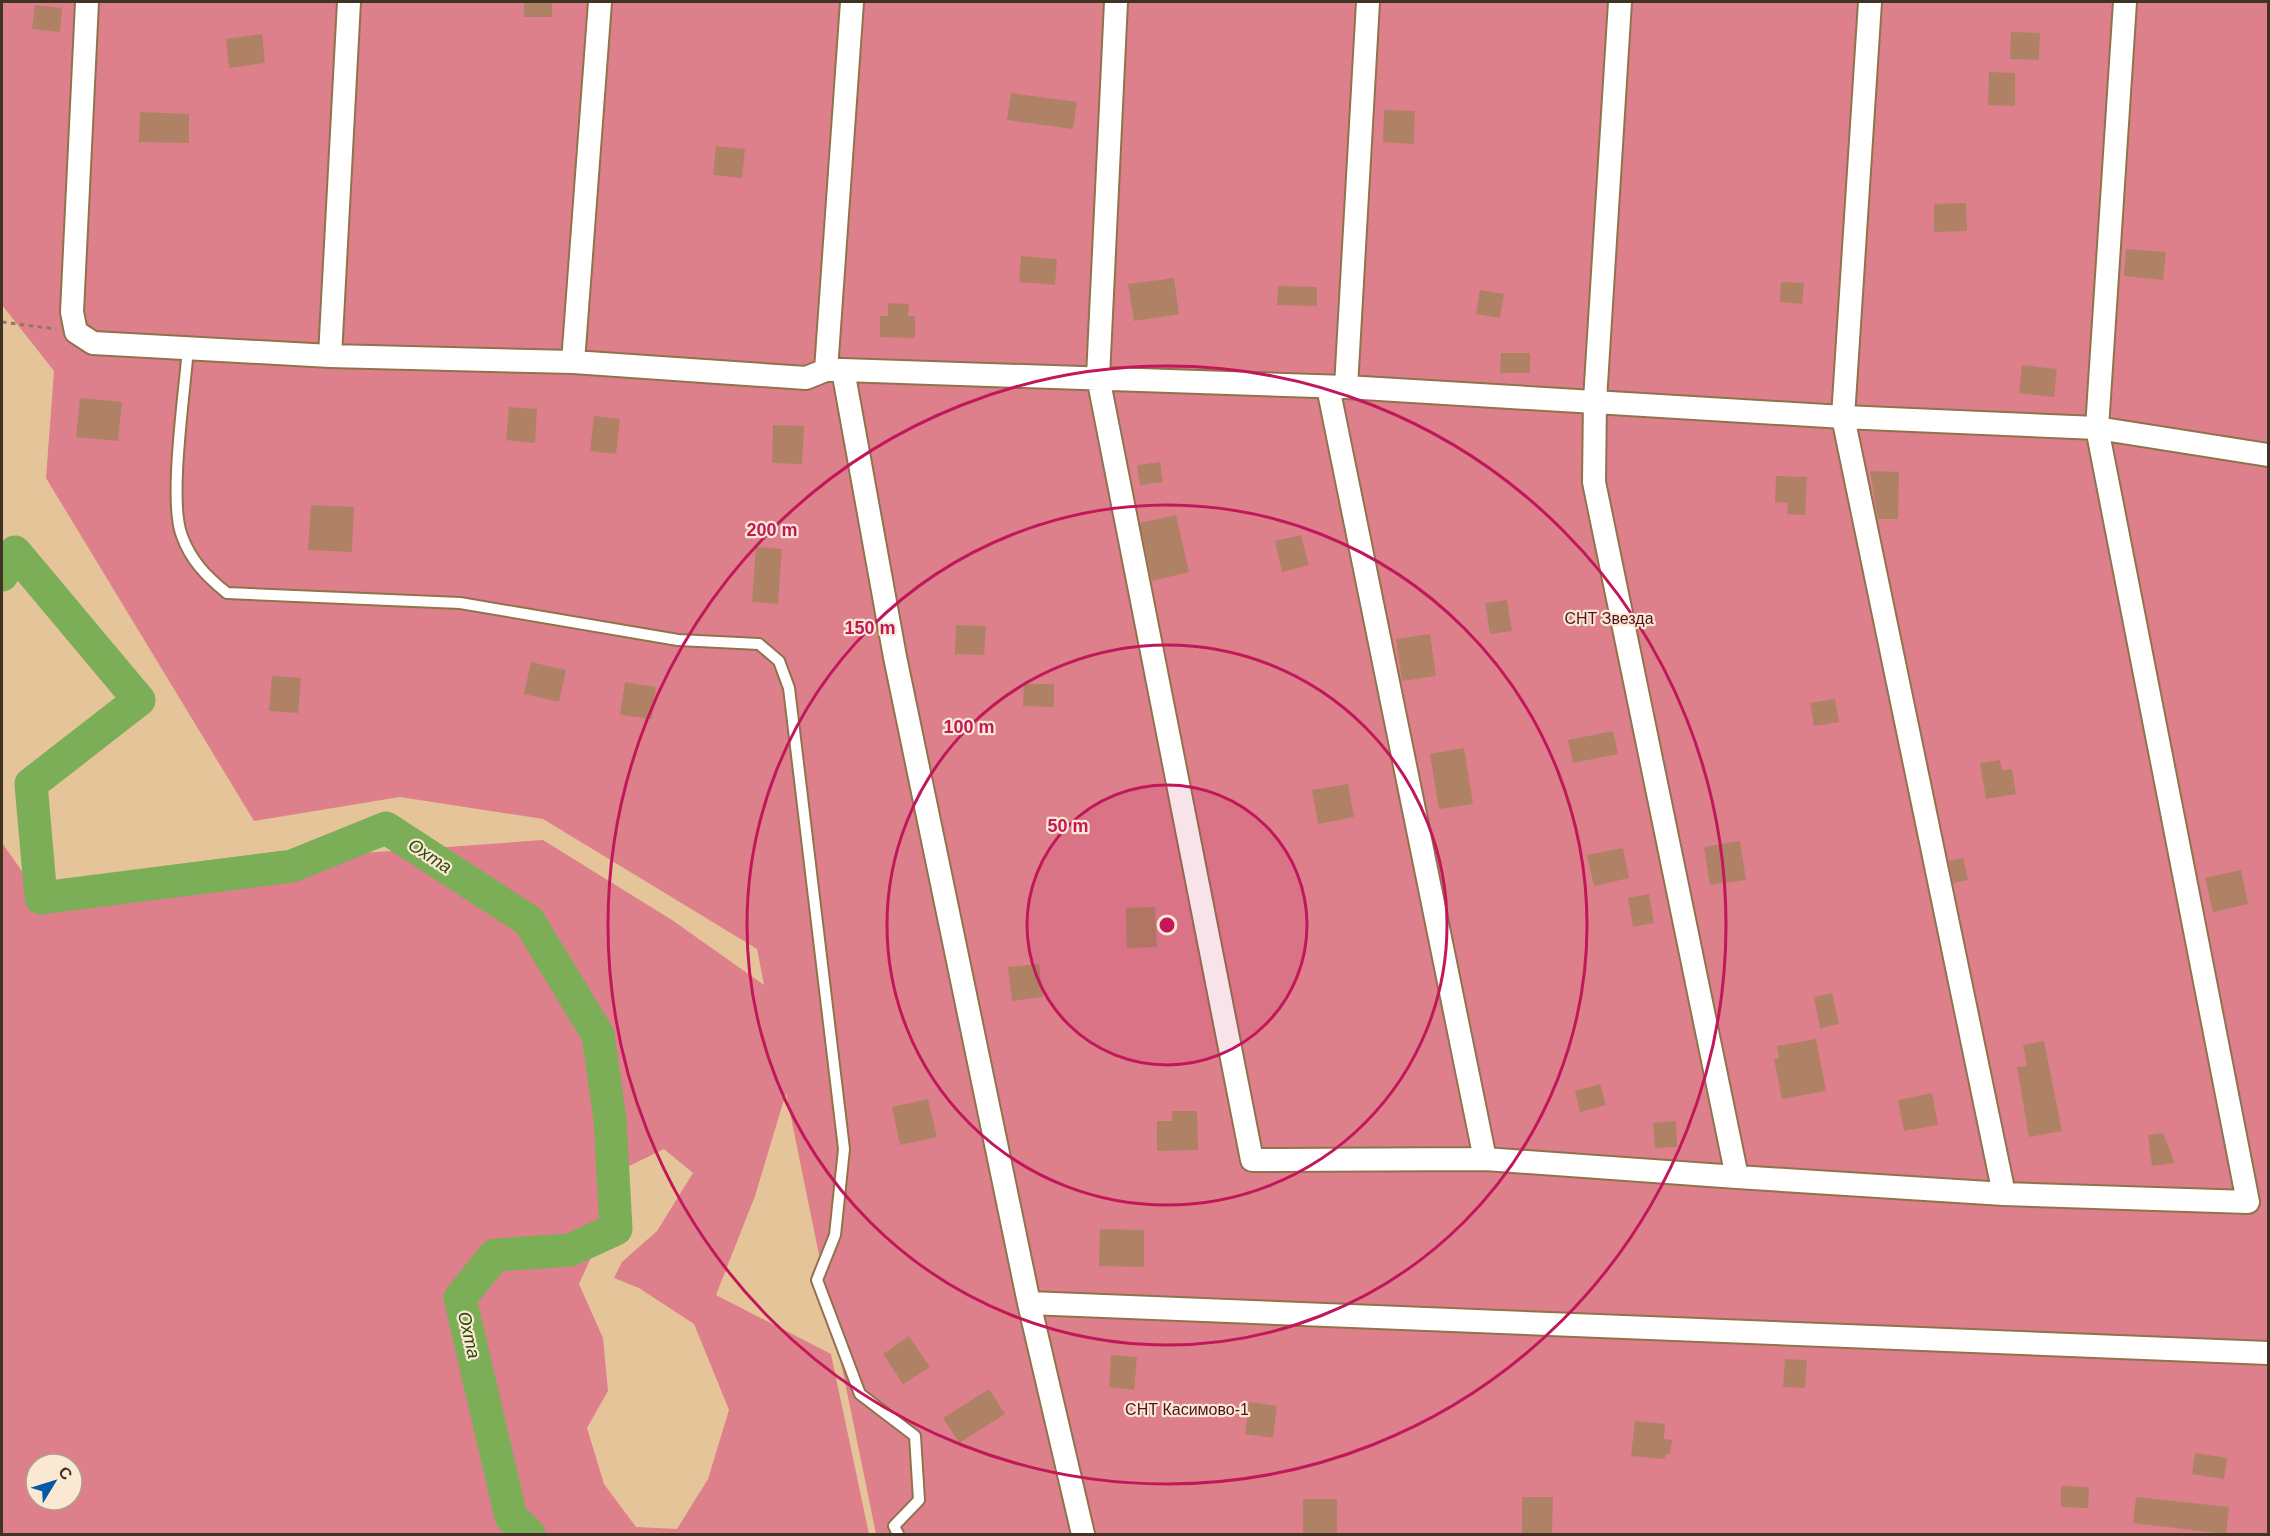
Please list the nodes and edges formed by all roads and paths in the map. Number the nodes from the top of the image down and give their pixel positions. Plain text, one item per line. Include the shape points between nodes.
1 (87, 2) edge
2 (349, 2) edge
3 (600, 2) edge
4 (852, 2) edge
5 (1116, 2) edge
6 (1368, 2) edge
7 (1620, 2) edge
8 (1870, 2) edge
9 (2126, 2) edge
10 (2, 322) edge
11 (76, 332) junction
12 (188, 348) junction
13 (330, 356) junction
14 (573, 362) junction
15 (834, 370) junction
16 (1098, 376) junction
17 (1337, 387) junction
18 (1595, 400) junction
19 (1843, 417) junction
20 (2097, 428) junction
21 (2268, 455) edge
22 (1485, 1159) junction
23 (1737, 1177) junction
24 (2004, 1194) junction
25 (2258, 1202) edge
26 (1029, 1303) junction
27 (2268, 1353) edge
28 (898, 1534) edge
29 (1083, 1534) edge

1 - 11 street via 72,312
2 - 13 street
3 - 14 street
4 - 15 street
5 - 16 street
6 - 17 street
7 - 18 street
8 - 19 street
9 - 20 street
10 - 11 path
11 - 12 street via 93,343
12 - 13 street
12 - 28 lane via 177,496 181,535 201,571 227,593 460,603 678,640 759,644 779,661 789,688 844,1149 835,1236 817,1280 860,1394 915,1436 919,1500 894,1526
13 - 14 street
14 - 15 street via 806,378
15 - 16 street
15 - 26 street
16 - 17 street
16 - 22 street via 1252,1160
17 - 18 street
17 - 22 street
18 - 19 street
18 - 23 street via 1594,482
19 - 20 street
19 - 24 street
20 - 21 street
20 - 25 street
22 - 23 street
23 - 24 street
24 - 25 street
26 - 27 street
26 - 29 street

